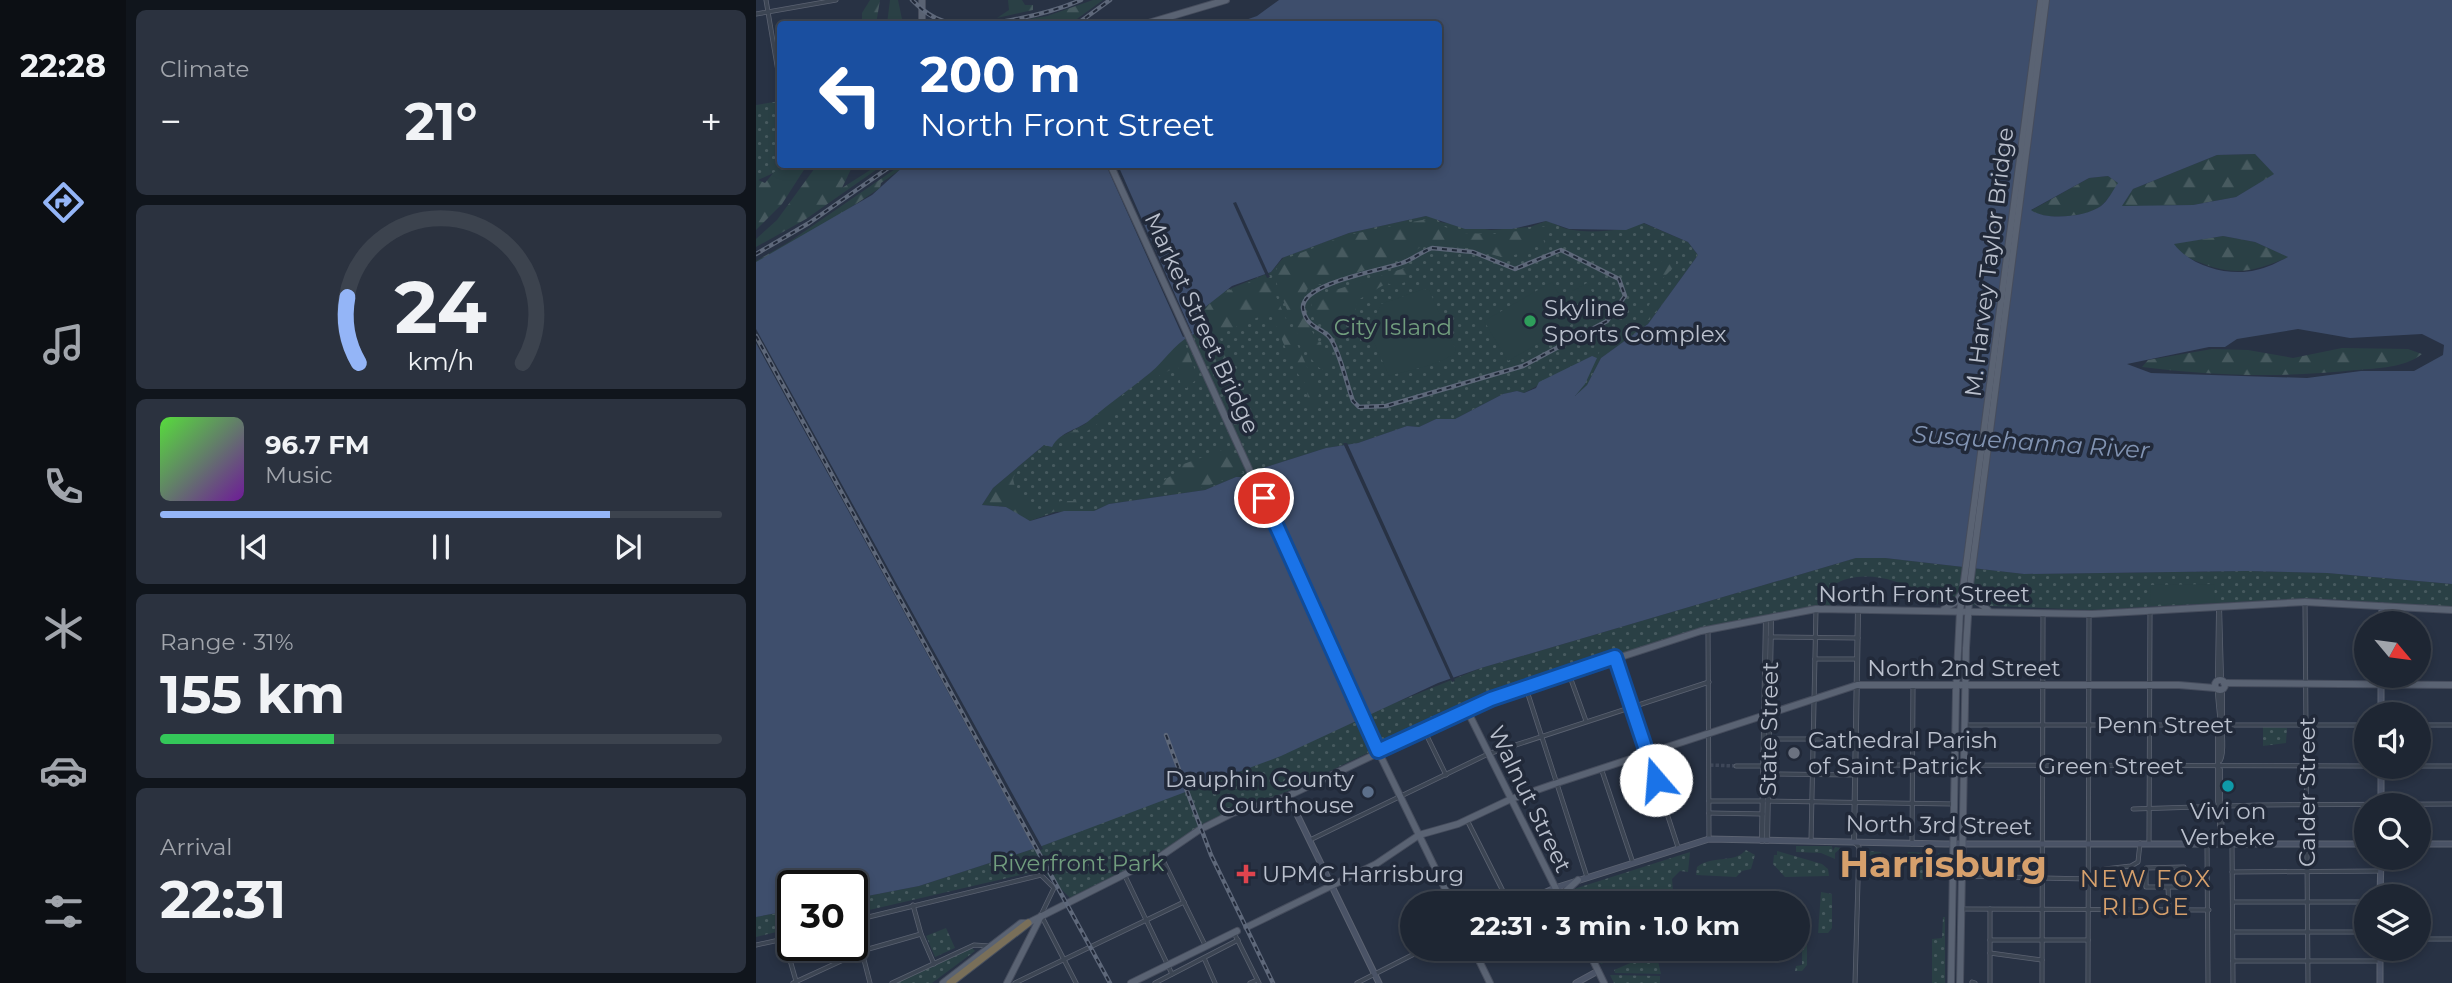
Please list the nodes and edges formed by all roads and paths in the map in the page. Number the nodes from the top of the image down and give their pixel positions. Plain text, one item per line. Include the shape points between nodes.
1 (766, 0) edge
2 (836, 0) edge
3 (922, 0) edge
4 (1226, 0) edge
5 (2043, 0) edge
6 (1208, 3) edge
7 (768, 12) junction
8 (756, 14) edge
9 (922, 21) edge
10 (1154, 21) edge
11 (777, 65) edge
12 (1112, 168) edge
13 (1967, 587) junction
14 (2305, 601) junction
15 (2382, 606) junction
16 (1815, 609) junction
17 (2219, 609) junction
18 (1858, 610) junction
19 (2150, 610) junction
20 (2452, 610) edge
21 (1940, 611) junction
22 (1964, 611) junction
23 (2382, 611) edge
24 (1993, 612) junction
25 (2043, 612) junction
26 (2090, 614) junction
27 (1769, 617) junction
28 (1708, 629) junction
29 (1770, 637) junction
30 (1815, 638) junction
31 (1858, 638) junction
32 (1615, 657) junction
33 (1815, 659) junction
34 (1857, 659) junction
35 (1569, 674) junction
36 (1709, 682) junction
37 (1857, 685) junction
38 (1913, 685) junction
39 (1956, 685) junction
40 (1965, 685) junction
41 (2043, 685) junction
42 (2089, 685) junction
43 (2150, 685) junction
44 (2220, 685) junction
45 (2306, 685) junction
46 (2354, 685) edge
47 (2431, 685) edge
48 (2452, 685) edge
49 (1526, 688) junction
50 (1814, 699) junction
51 (1632, 706) junction
52 (1467, 710) junction
53 (1766, 715) junction
54 (1586, 721) junction
55 (1965, 725) junction
56 (2089, 725) junction
57 (2150, 725) junction
58 (2220, 725) junction
59 (2354, 725) edge
60 (2431, 725) edge
61 (2452, 725) edge
62 (2043, 726) junction
63 (2306, 726) junction
64 (1424, 730) junction
65 (1710, 734) junction
66 (1541, 735) junction
67 (1768, 739) junction
68 (1814, 739) junction
69 (1856, 739) junction
70 (1378, 751) junction
71 (1488, 754) junction
72 (1647, 754) junction
73 (1856, 765) junction
74 (1913, 765) junction
75 (1955, 765) junction
76 (1964, 765) junction
77 (2042, 765) junction
78 (2220, 765) junction
79 (1736, 766) tunnel mouth
80 (1763, 766) junction
81 (2089, 766) junction
82 (2149, 766) junction
83 (2307, 766) junction
84 (2354, 766) edge
85 (2431, 766) edge
86 (2452, 766) edge
87 (1601, 768) junction
88 (1768, 774) junction
89 (1446, 775) junction
90 (1814, 775) junction
91 (1855, 775) junction
92 (1557, 783) junction
93 (1288, 796) junction
94 (1399, 797) junction
95 (1511, 799) junction
96 (1709, 801) junction
97 (1765, 801) junction
98 (1812, 802) junction
99 (1854, 802) junction
100 (1913, 804) junction
101 (1954, 804) junction
102 (2431, 804) edge
103 (2452, 804) edge
104 (2306, 805) junction
105 (2354, 805) edge
106 (2220, 806) junction
107 (2149, 807) junction
108 (2133, 809) dead end
109 (1709, 813) junction
110 (1763, 814) junction
111 (1467, 820) junction
112 (1419, 835) junction
113 (1709, 839) junction
114 (1310, 840) junction
115 (1765, 841) junction
116 (1811, 841) junction
117 (2220, 841) junction
118 (1854, 842) junction
119 (1963, 843) junction
120 (2042, 843) junction
121 (2089, 843) junction
122 (1912, 844) junction
123 (1953, 844) junction
124 (2140, 844) junction
125 (2149, 844) junction
126 (2207, 844) junction
127 (2232, 844) junction
128 (2307, 844) junction
129 (2354, 844) edge
130 (2431, 844) edge
131 (2452, 844) edge
132 (1678, 847) junction
133 (1161, 856) junction
134 (1633, 864) junction
135 (2105, 869) dead end
136 (2307, 871) junction
137 (2381, 871) joint
138 (2232, 872) junction
139 (1125, 876) junction
140 (1962, 876) junction
141 (2042, 876) junction
142 (1587, 877) junction
143 (2088, 878) junction
144 (1578, 880) junction
145 (2380, 884) edge
146 (1331, 886) junction
147 (2168, 887) junction
148 (1555, 888) junction
149 (1446, 891) edge
150 (1502, 891) edge
151 (1548, 891) edge
152 (1557, 891) edge
153 (1566, 891) edge
154 (1184, 901) junction
155 (2233, 902) junction
156 (2354, 902) edge
157 (2307, 904) junction
158 (913, 905) junction
159 (1961, 909) junction
160 (1990, 909) junction
161 (2042, 909) junction
162 (2088, 909) junction
163 (2169, 909) junction
164 (2209, 910) junction
165 (1041, 915) junction
166 (868, 917) edge
167 (1146, 920) junction
168 (1028, 923) junction
169 (1247, 927) dead end
170 (2233, 932) junction
171 (2308, 932) junction
172 (2354, 932) edge
173 (921, 934) junction
174 (1236, 935) junction
175 (2431, 939) edge
176 (2452, 939) edge
177 (777, 940) edge
178 (1990, 940) junction
179 (2042, 940) junction
180 (2088, 940) junction
181 (756, 945) edge
182 (989, 946) junction
183 (1206, 947) junction
184 (868, 950) edge
185 (1990, 953) junction
186 (1204, 958) junction
187 (1064, 960) junction
188 (2042, 960) junction
189 (790, 961) edge
190 (842, 961) edge
191 (864, 961) edge
192 (1400, 961) edge
193 (1479, 961) edge
194 (1593, 961) edge
195 (2233, 961) junction
196 (2308, 961) junction
197 (2354, 961) edge
198 (2380, 961) edge
199 (934, 964) junction
200 (1167, 965) junction
201 (1598, 971) junction
202 (1172, 974) junction
203 (1375, 974) junction
204 (1258, 981) edge
205 (795, 982) edge
206 (870, 983) edge
207 (892, 983) edge
208 (943, 983) edge
209 (950, 983) edge
210 (1007, 983) edge
211 (1015, 983) edge
212 (1076, 983) edge
213 (1131, 983) edge
214 (1155, 983) edge
215 (1215, 983) edge
216 (1250, 983) edge
217 (1357, 983) edge
218 (1379, 983) edge
219 (1490, 983) edge
220 (1576, 983) edge
221 (1604, 983) edge
222 (1855, 983) edge
223 (1951, 983) edge
224 (1960, 983) edge
225 (1990, 983) edge
226 (2042, 983) edge
227 (2088, 983) edge
228 (2208, 983) edge
229 (2233, 983) edge
230 (2308, 983) edge
231 (2380, 983) edge

1 - 7 street
2 - 7 street
3 - 9 main road
4 - 6 main road
5 - 13 main road, M. Harvey Taylor Bridge
6 - 10 main road
7 - 8 street
7 - 11 street
12 - 70 main road, Market Street Bridge
13 - 21 main road
13 - 22 main road, M. Harvey Taylor Bridge
13 - 24 main road
14 - 15 main road, North Front Street
14 - 17 main road, North Front Street
14 - 45 street, Calder Street
15 - 20 main road, North Front Street
15 - 23 main road
16 - 18 main road, North Front Street
16 - 27 main road, North Front Street
16 - 30 street
17 - 19 main road, North Front Street
17 - 44 street
18 - 21 main road, North Front Street
18 - 31 street
19 - 26 main road, North Front Street
19 - 43 street
21 - 22 main road, North Front Street
22 - 24 main road, North Front Street
22 - 39 main road
22 - 40 main road
24 - 25 main road, North Front Street
25 - 26 main road, North Front Street
25 - 41 street
26 - 42 street
27 - 28 main road, North Front Street
27 - 29 street, State Street
27 - 53 street, State Street
28 - 32 main road, North Front Street
28 - 36 street
29 - 30 street
29 - 53 street, State Street
30 - 31 street
30 - 33 street
31 - 34 street
32 - 35 main road, North Front Street
32 - 51 street
33 - 34 street
33 - 50 street
34 - 37 street
35 - 49 main road, North Front Street
35 - 54 street
36 - 51 street
36 - 65 street
37 - 38 main road, North 2nd Street
37 - 50 main road, North 2nd Street
37 - 69 street
38 - 39 main road, North 2nd Street
38 - 74 street
39 - 40 main road, North 2nd Street
39 - 75 main road
40 - 41 main road, North 2nd Street
40 - 55 main road
41 - 42 main road, North 2nd Street
41 - 62 street
42 - 43 main road, North 2nd Street
42 - 56 street
43 - 44 main road, North 2nd Street
43 - 57 street
44 - 45 main road, North 2nd Street
44 - 58 street
45 - 46 main road, North 2nd Street
45 - 63 street, Calder Street
47 - 48 main road, North 2nd Street
49 - 52 main road, North Front Street
49 - 66 street
50 - 53 main road, North 2nd Street
50 - 68 street
51 - 54 street
51 - 72 street
52 - 64 main road, North Front Street
52 - 71 main road, Walnut Street
53 - 65 main road, North 2nd Street
53 - 67 street, State Street
53 - 80 street, State Street
54 - 66 street
55 - 62 street, Penn Street
55 - 76 main road
56 - 57 street, Penn Street
56 - 62 street, Penn Street
56 - 81 street
57 - 58 street, Penn Street
57 - 82 street
58 - 63 street, Penn Street
58 - 78 street
59 - 63 street, Penn Street
60 - 61 street
62 - 77 street
63 - 83 street, Calder Street
64 - 70 main road, North Front Street
64 - 89 street
65 - 72 main road, North 2nd Street
65 - 96 street
66 - 71 street
66 - 92 street
67 - 68 street
67 - 88 street, State Street
68 - 69 street
68 - 90 street
69 - 73 street
70 - 93 main road, North Front Street
70 - 94 main road, Market Street Bridge
71 - 89 street
71 - 95 main road, Walnut Street
72 - 87 main road, North 2nd Street
72 - 132 street
73 - 74 street, Green Street
73 - 91 street
74 - 75 street, Green Street
74 - 100 street
75 - 76 street, Green Street
75 - 101 main road
76 - 77 street, Green Street
76 - 119 main road
77 - 81 street, Green Street
77 - 120 street
78 - 82 street, Green Street
78 - 83 street, Green Street
78 - 106 street
79 - 80 street
80 - 97 street, State Street
81 - 82 street, Green Street
81 - 121 street
82 - 107 street
83 - 84 street, Green Street
83 - 104 street, Calder Street
85 - 86 street
87 - 92 main road, North 2nd Street
87 - 134 street
88 - 90 street
88 - 97 street, State Street
89 - 94 street
90 - 91 street
90 - 98 street
91 - 99 street
92 - 95 main road, North 2nd Street
92 - 142 street
93 - 114 main road
93 - 133 main road, North Front Street via 1233,813
94 - 112 main road, Market Street Bridge
94 - 114 street
95 - 111 main road, North 2nd Street
95 - 148 main road, Walnut Street
96 - 97 street
96 - 109 street
97 - 98 street
97 - 110 street, State Street
97 - 115 street, State Street
98 - 99 street
98 - 116 street
99 - 100 street
99 - 118 street
100 - 101 street
100 - 122 street
101 - 123 main road
102 - 103 street
104 - 105 street
104 - 106 street
104 - 128 street, Calder Street
106 - 107 street
106 - 117 street
107 - 108 street
107 - 125 street
109 - 110 street
109 - 113 street
110 - 115 street, State Street
111 - 112 main road, North 2nd Street
111 - 150 street
112 - 146 main road, North 2nd Street via 1390,856
112 - 149 main road, Market Street Bridge
113 - 115 main road, North 3rd Street
113 - 132 main road, North 3rd Street
114 - 146 main road
115 - 116 main road, North 3rd Street
116 - 118 main road, North 3rd Street
117 - 126 main road, North 3rd Street
117 - 127 main road, North 3rd Street
118 - 122 main road, North 3rd Street
118 - 222 street via 1859,847
119 - 120 main road, North 3rd Street
119 - 123 main road, North 3rd Street
119 - 140 main road
120 - 121 main road, North 3rd Street
120 - 141 street
121 - 124 main road, North 3rd Street
121 - 143 street
122 - 123 main road, North 3rd Street
123 - 223 main road
124 - 125 main road, North 3rd Street
124 - 135 street via 2138,862
125 - 126 main road, North 3rd Street
126 - 164 street
127 - 128 main road, North 3rd Street
127 - 138 street
128 - 129 main road, North 3rd Street
128 - 136 street, Calder Street
130 - 131 main road
132 - 134 main road, North 3rd Street
133 - 139 main road, North Front Street
133 - 154 street
134 - 142 main road, North 3rd Street
136 - 137 street
136 - 138 street
136 - 157 street, Calder Street
137 - 145 main road
138 - 155 street
139 - 165 main road, North Front Street
139 - 167 street
140 - 141 street
140 - 159 main road
141 - 143 street
141 - 161 street
142 - 144 main road, North 3rd Street
143 - 162 street
144 - 148 main road, North 3rd Street
144 - 153 main road
146 - 169 main road, North 2nd Street
146 - 203 main road
147 - 147 street via 2146,887 2146,867 2184,867 2184,887
147 - 163 street
148 - 151 main road, North 3rd Street
148 - 152 main road, Walnut Street
154 - 167 street
154 - 183 street
155 - 157 street
155 - 170 street
156 - 157 street
157 - 171 street, Calder Street
158 - 165 street via 1041,875 1054,888
158 - 166 street
158 - 173 street
159 - 160 street
159 - 224 main road
160 - 161 street
160 - 178 street
161 - 162 street
161 - 179 street
162 - 163 street
162 - 180 street
163 - 164 street
164 - 228 street
165 - 168 main road, North Front Street
165 - 187 street
165 - 210 main road
167 - 187 street
167 - 200 street
168 - 182 main road, North Front Street via 1021,923
168 - 209 highway
170 - 171 street
170 - 195 street
171 - 172 street
171 - 196 street, Calder Street
173 - 184 street
173 - 199 street
174 - 183 main road
174 - 186 street
174 - 204 street
175 - 176 street
177 - 181 street
178 - 179 street
178 - 185 street
179 - 180 street
179 - 188 street
180 - 227 street
182 - 199 street via 974,945
182 - 208 main road, North Front Street
183 - 200 main road
185 - 188 street
185 - 225 street
186 - 202 street
186 - 215 street
187 - 211 street
187 - 212 street
188 - 226 street
189 - 205 street
190 - 205 street
191 - 206 street
192 - 203 street
193 - 219 main road
194 - 201 main road
195 - 196 street
195 - 229 street
196 - 197 street
196 - 230 street, Calder Street
198 - 231 main road
199 - 207 street
200 - 202 street
200 - 213 main road
201 - 220 main road
201 - 221 main road
202 - 214 street
203 - 217 street
203 - 218 main road
204 - 216 street

